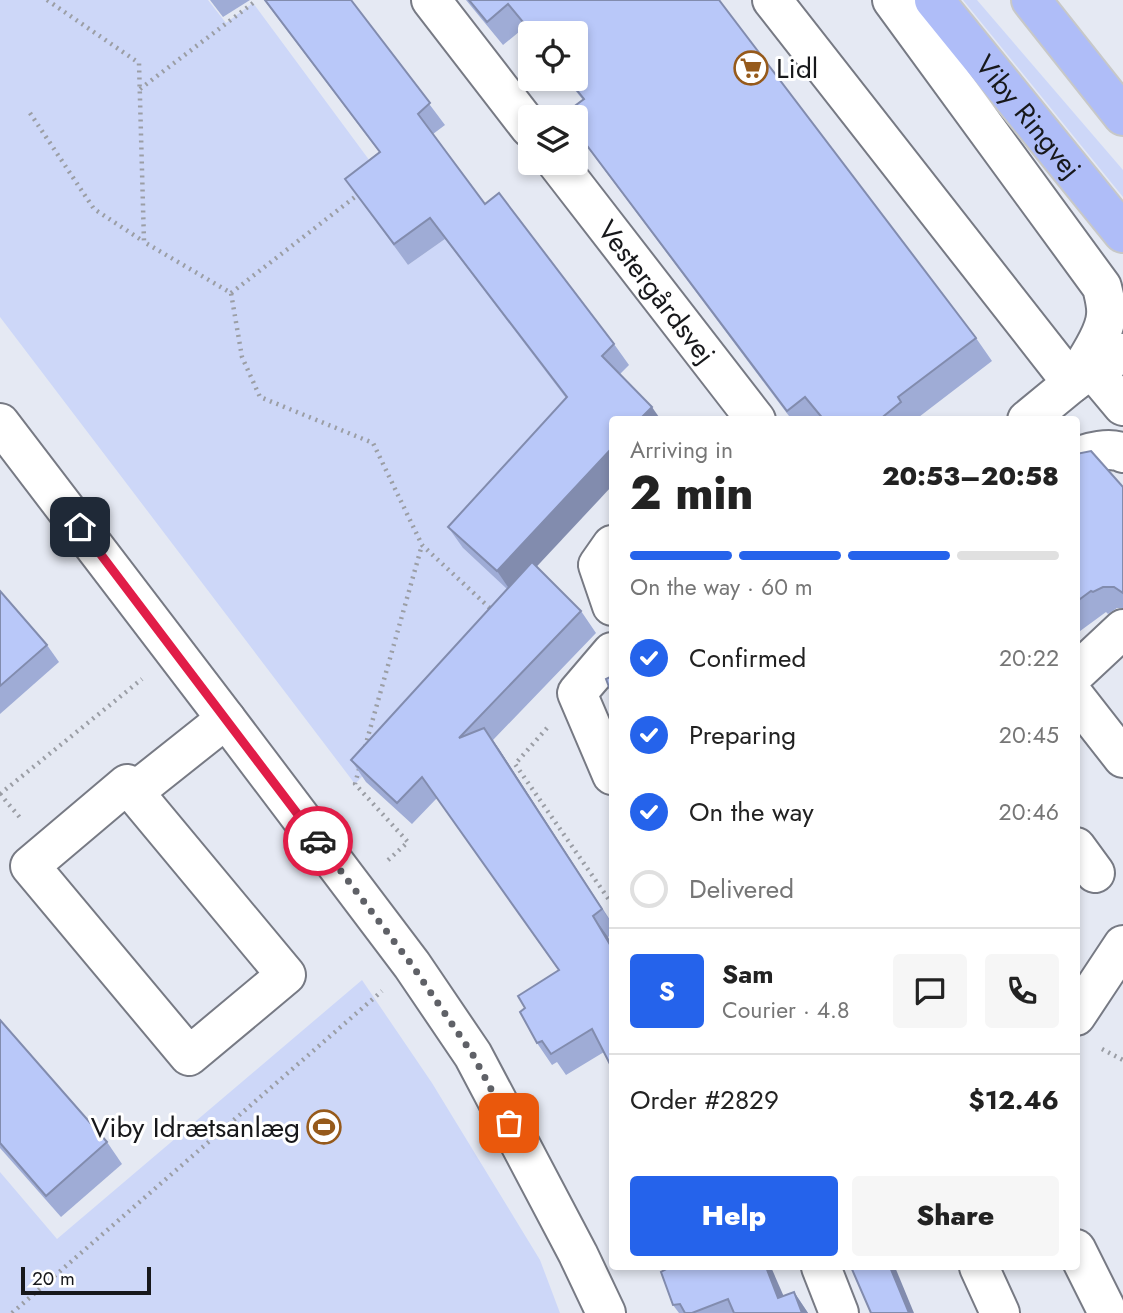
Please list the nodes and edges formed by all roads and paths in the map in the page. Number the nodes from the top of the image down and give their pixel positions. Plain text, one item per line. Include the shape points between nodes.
1 (47, 0) edge
2 (431, 0) edge
3 (772, 0) edge
4 (892, 0) edge
5 (934, 0) edge
6 (1031, 0) edge
7 (253, 3) dead end
8 (518, 87) edge
9 (140, 89) junction
10 (30, 113) dead end
11 (1123, 116) edge
12 (566, 175) edge
13 (360, 193) edge
14 (1123, 233) edge
15 (144, 242) junction
16 (231, 293) junction
17 (1096, 368) edge
18 (1123, 406) edge
19 (739, 414) edge
20 (1032, 416) edge
21 (0, 423) edge
22 (1123, 453) edge
23 (1080, 456) edge
24 (422, 545) junction
25 (609, 549) edge
26 (609, 597) edge
27 (496, 614) edge
28 (1123, 629) edge
29 (176, 652) junction
30 (609, 656) edge
31 (1080, 669) edge
32 (577, 693) junction
33 (1080, 703) edge
34 (226, 719) junction
35 (1123, 758) edge
36 (609, 768) edge
37 (134, 792) junction
38 (0, 794) edge
39 (356, 891) junction
40 (609, 891) edge
41 (605, 894) junction
42 (609, 900) edge
43 (1123, 945) edge
44 (412, 965) junction
45 (1080, 1010) edge
46 (1080, 1257) edge
47 (822, 1270) edge
48 (980, 1270) edge
49 (12, 1313) edge
50 (606, 1313) edge
51 (839, 1313) edge
52 (1000, 1313) edge
53 (1108, 1313) edge

1 - 9 path via 139,63
2 - 8 street
3 - 17 street
4 - 17 street via 1102,287 1106,316
5 - 14 main road, Viby Ringvej
6 - 11 main road
7 - 9 path
9 - 15 path
10 - 15 path via 94,209
12 - 19 street, Vestergårdsvej
13 - 16 path
15 - 16 path
16 - 24 path via 242,358 260,397 373,443
17 - 18 street
17 - 20 street
21 - 29 street
22 - 23 street via 1117,449
24 - 27 path
24 - 39 path via 355,785 408,842
25 - 26 street via 598,565
28 - 31 street
29 - 34 street
29 - 38 path
30 - 32 street
32 - 36 street
32 - 41 path via 515,764
33 - 35 street
34 - 37 street
34 - 39 street
37 - 37 street via 286,975 189,1056 30,866 127,785
39 - 44 street
40 - 41 path
41 - 42 path
43 - 45 street
44 - 49 path
44 - 50 street via 473,1055
46 - 53 street
47 - 51 street
48 - 52 street

